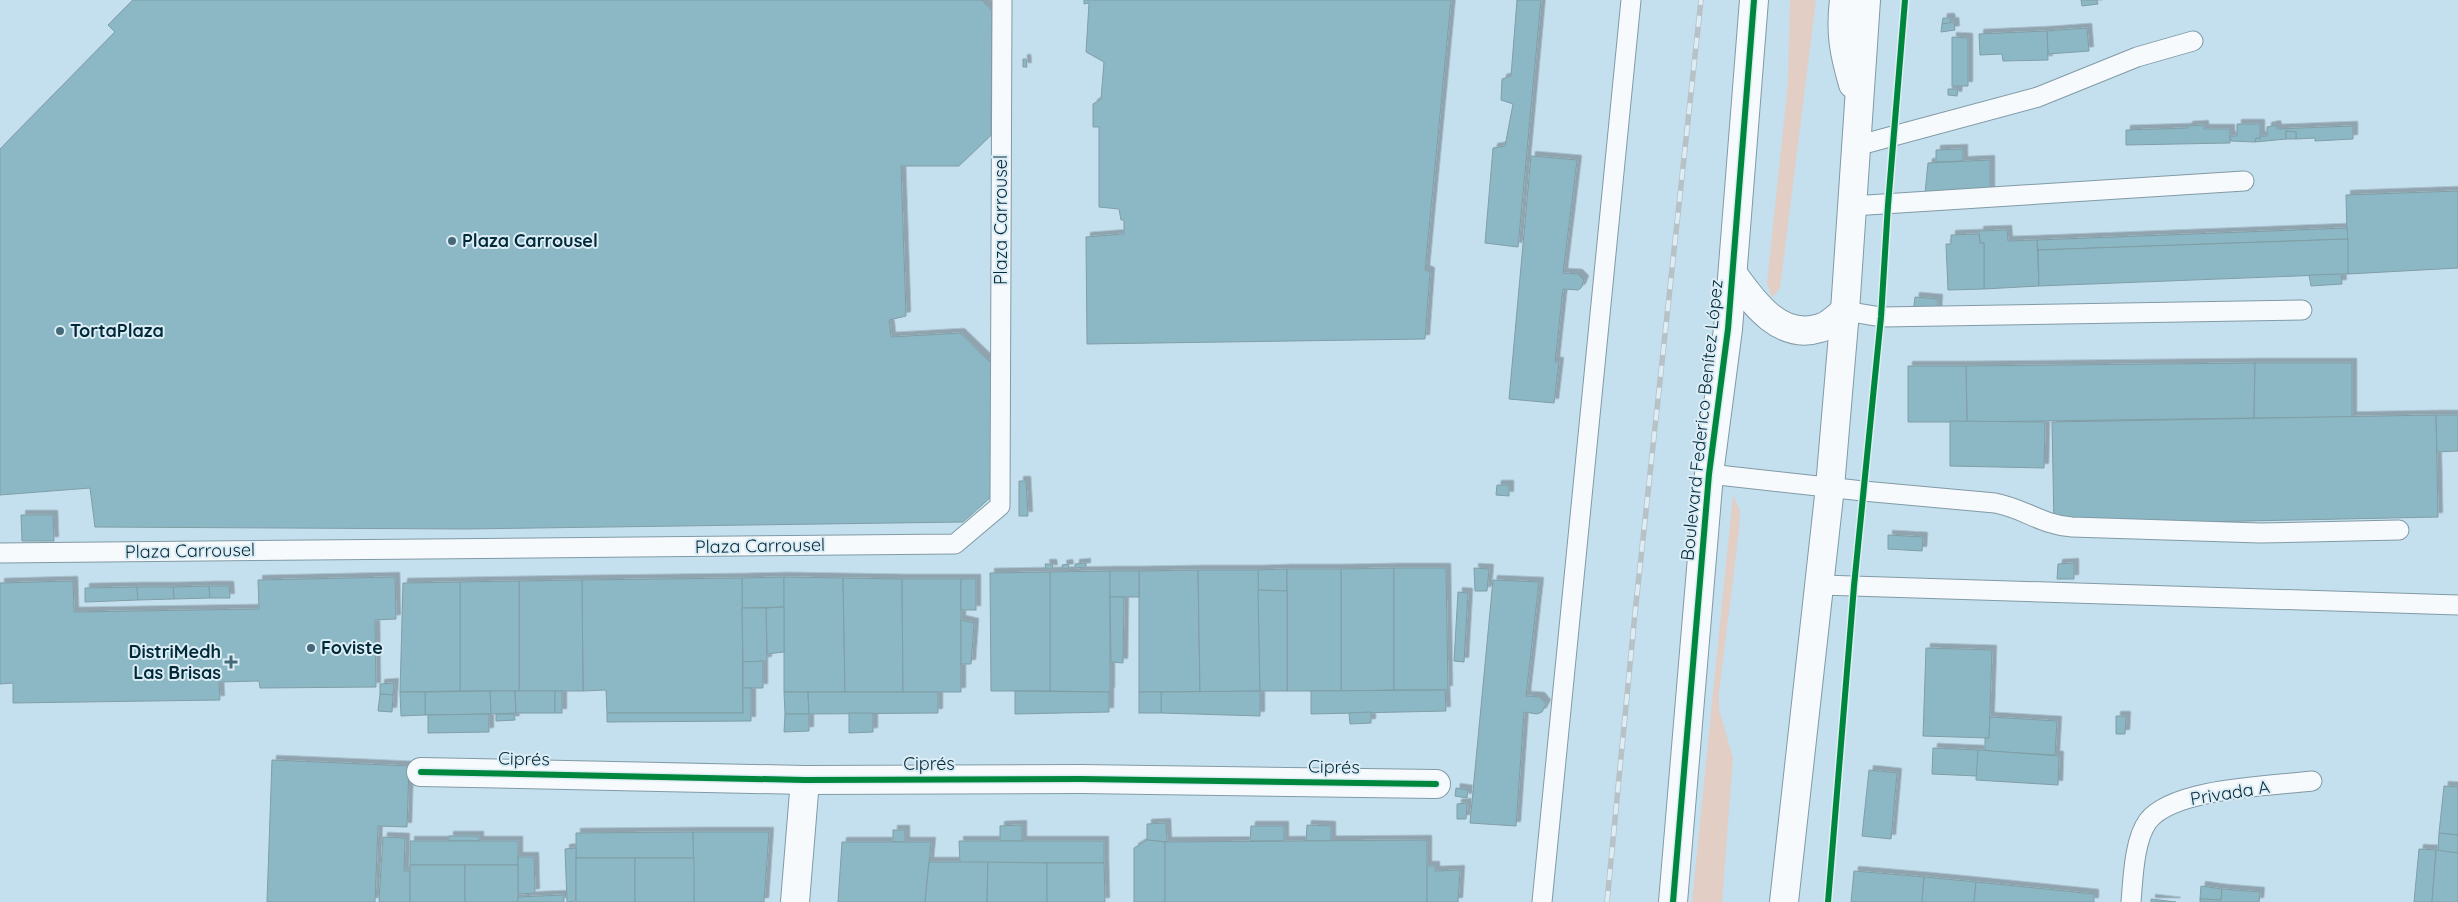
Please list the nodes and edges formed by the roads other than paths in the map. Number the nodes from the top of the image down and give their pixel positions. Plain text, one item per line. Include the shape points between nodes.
1 (1002, 0) edge
2 (1631, 0) edge
3 (1754, 0) edge
4 (1844, 0) edge
5 (1866, 0) edge
6 (2193, 42) dead end
7 (1858, 105) junction
8 (1856, 146) junction
9 (2244, 181) dead end
10 (1852, 206) junction
11 (1733, 274) junction
12 (2302, 310) dead end
13 (1845, 311) junction
14 (1709, 474) junction
15 (1830, 487) junction
16 (2399, 530) dead end
17 (0, 552) edge
18 (1821, 584) junction
19 (2458, 605) edge
20 (421, 772) dead end
21 (805, 780) junction
22 (2312, 781) dead end
23 (1436, 784) dead end
24 (795, 902) edge
25 (1542, 902) edge
26 (1673, 902) edge
27 (1784, 902) edge
28 (2130, 902) edge

1 - 17 lane, Plaza Carrousel via 1000,506 955,544
2 - 25 lane
3 - 11 main road, Boulevard Federico Benítez López
4 - 7 main road via 1840,26 1843,52
5 - 7 main road
6 - 8 lane via 2136,57 2038,97
7 - 8 main road
8 - 10 main road
9 - 10 lane
10 - 13 main road
11 - 13 main road via 1753,302 1778,323 1801,332 1822,328
11 - 14 main road, Boulevard Federico Benítez López
12 - 13 lane via 1882,317
13 - 15 main road
14 - 15 lane
14 - 26 main road, Boulevard Federico Benítez López
15 - 16 lane via 2010,505 2043,522 2072,527 2260,533
15 - 18 main road
18 - 19 lane
18 - 27 main road
20 - 21 main road, Ciprés
21 - 23 main road, Ciprés via 1081,778
21 - 24 main road
22 - 28 lane, Privada A via 2195,796 2166,805 2148,821 2137,850

